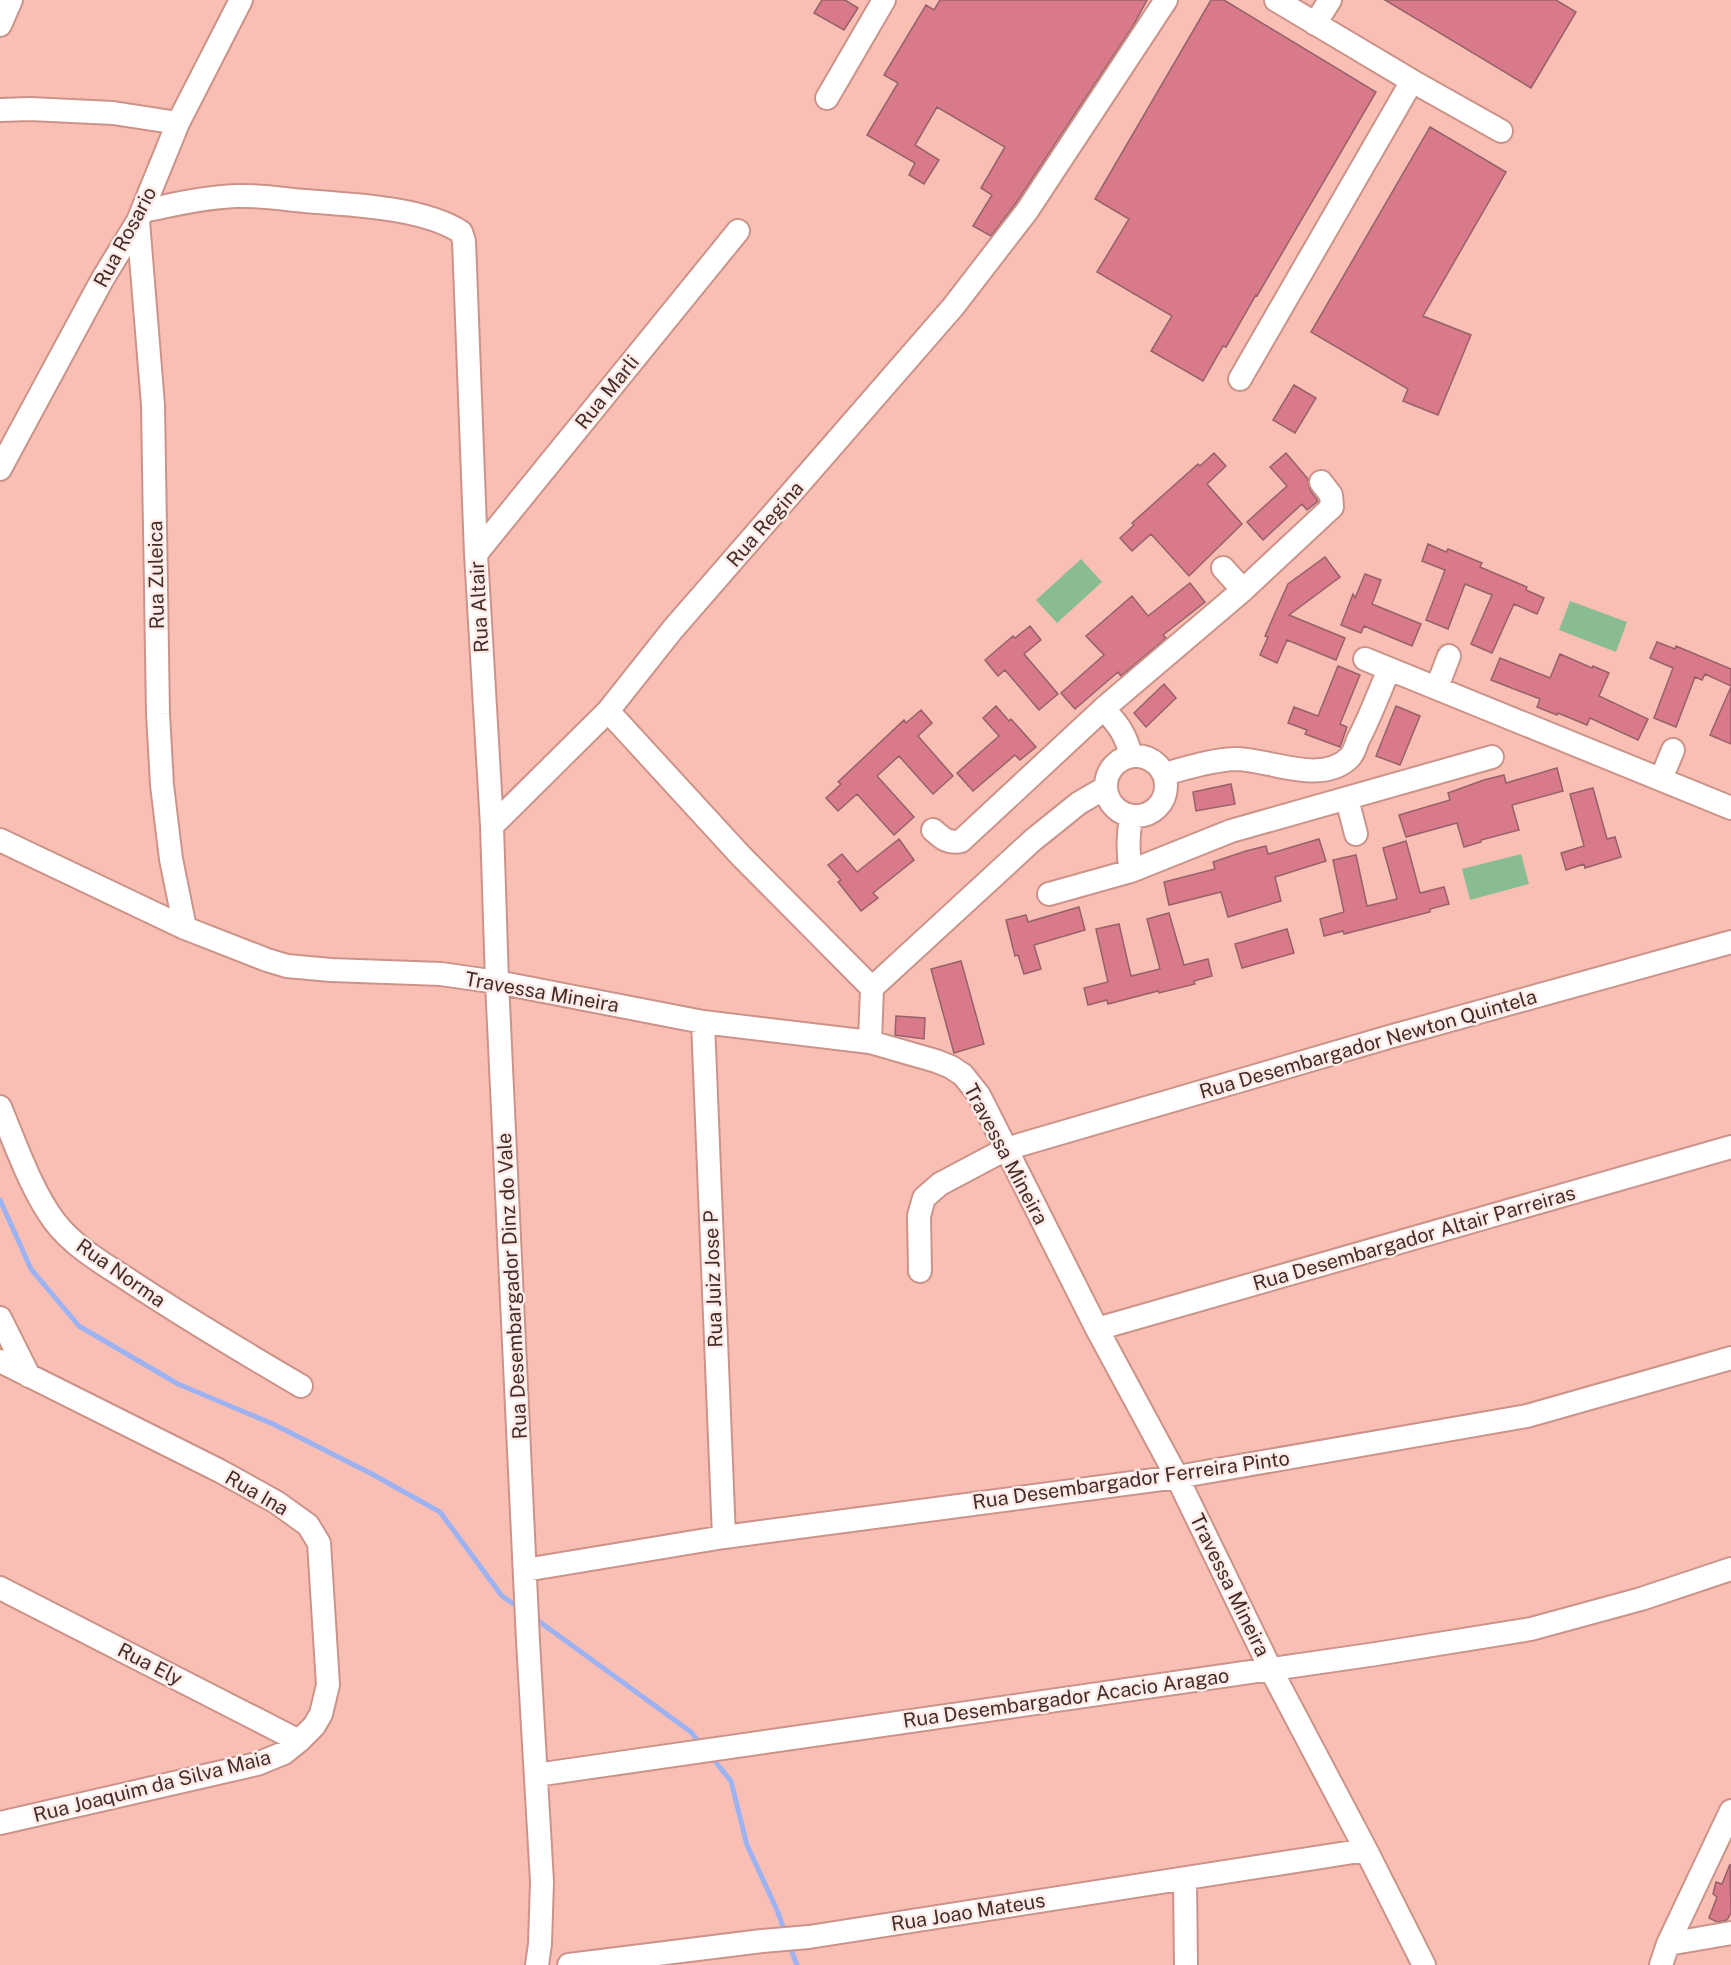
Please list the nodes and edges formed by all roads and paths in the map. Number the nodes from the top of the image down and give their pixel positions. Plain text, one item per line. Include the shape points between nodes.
1 (11, 0) edge
2 (241, 0) edge
3 (884, 0) edge
4 (1166, 0) edge
5 (1276, 0) edge
6 (1329, 0) edge
7 (1315, 24) junction
8 (0, 25) edge
9 (1412, 81) junction
10 (827, 98) dead end
11 (0, 110) edge
12 (178, 123) junction
13 (1501, 131) dead end
14 (140, 216) junction
15 (738, 231) dead end
16 (1240, 379) dead end
17 (0, 469) edge
18 (1321, 482) dead end
19 (476, 554) junction
20 (1223, 568) dead end
21 (1243, 590) junction
22 (1449, 656) dead end
23 (1365, 659) dead end
24 (1389, 669) junction
25 (1437, 687) junction
26 (1103, 709) junction
27 (608, 711) junction
28 (1673, 750) dead end
29 (1131, 756) junction
30 (1492, 757) dead end
31 (1164, 774) junction
32 (1661, 779) junction
33 (1105, 788) junction
34 (1347, 798) junction
35 (1731, 808) edge
36 (1131, 817) junction
37 (492, 826) junction
38 (933, 830) dead end
39 (1356, 834) dead end
40 (0, 840) edge
41 (1131, 871) junction
42 (1049, 894) dead end
43 (186, 928) junction
44 (1731, 942) edge
45 (497, 981) junction
46 (872, 988) junction
47 (703, 1022) junction
48 (870, 1042) junction
49 (0, 1107) edge
50 (1731, 1147) edge
51 (1006, 1149) junction
52 (920, 1271) dead end
53 (0, 1318) edge
54 (1097, 1329) junction
55 (1731, 1358) edge
56 (0, 1361) edge
57 (29, 1376) junction
58 (301, 1386) dead end
59 (1177, 1477) junction
60 (724, 1537) junction
61 (1731, 1569) edge
62 (525, 1580) junction
63 (0, 1588) edge
64 (1270, 1668) junction
65 (299, 1741) junction
66 (536, 1775) junction
67 (1731, 1811) edge
68 (0, 1822) edge
69 (1366, 1850) junction
70 (1185, 1879) junction
71 (1731, 1933) edge
72 (1668, 1944) junction
73 (537, 1965) edge
74 (569, 1965) edge
75 (1186, 1965) edge
76 (1424, 1965) edge
77 (1661, 1965) edge

1 - 8 street
2 - 12 street, Rua Rosario
3 - 10 street
4 - 27 street, Rua Regina via 1027,211 953,307 673,629
5 - 7 street
6 - 7 street
7 - 9 street
9 - 13 street
9 - 16 street
11 - 12 street via 113,113
12 - 14 street, Rua Rosario
14 - 17 street, Rua Rosario
14 - 19 street, Rua Altair via 217,198 280,198 396,211 461,232 465,247
14 - 43 street, Rua Zuleica via 153,405 162,785 171,859
15 - 19 street, Rua Marli
18 - 21 street via 1331,495 1332,507
19 - 37 street, Rua Altair
20 - 21 street
21 - 26 street
22 - 25 street
23 - 24 street
24 - 25 street
24 - 31 street via 1362,733 1350,756 1340,764 1297,771 1261,761 1223,760
25 - 32 street
26 - 29 street via 1125,734
26 - 38 street via 961,841 950,842
27 - 37 street, Rua Regina
27 - 46 street via 741,856
28 - 32 street
29 - 31 street via 1152,760
29 - 33 street via 1119,760 1108,772
30 - 34 street
31 - 36 street via 1166,792 1157,809
32 - 35 street
33 - 36 street via 1115,808
33 - 46 street via 1079,802 1034,840
34 - 39 street
34 - 41 street via 1231,831
36 - 41 street
37 - 45 street, Rua Altair
40 - 43 street, Travessa Mineira
41 - 42 street
43 - 45 street, Travessa Mineira via 287,966 416,972
44 - 51 street, Rua Desembargador Newton Quintela
45 - 47 street, Travessa Mineira
45 - 62 street, Rua Desembargador Dinz do Vale
46 - 48 street
47 - 48 street, Travessa Mineira
47 - 60 street, Rua Juiz Jose P
48 - 51 street, Travessa Mineira via 936,1061 963,1075 979,1095
49 - 58 street, Rua Norma via 35,1188 61,1230 95,1258 178,1312
50 - 54 street, Rua Desembargador Altair Parreiras
51 - 52 street, Rua Desembargador Newton Quintela via 940,1184 924,1198 919,1216
51 - 54 street, Travessa Mineira
53 - 57 street
54 - 59 street, Travessa Mineira
55 - 59 street, Rua Desembargador Ferreira Pinto via 1527,1416
56 - 57 street, Rua Ina
57 - 65 street, Rua Ina via 230,1477 297,1516 315,1533 320,1552 328,1685 321,1714
59 - 60 street, Rua Desembargador Ferreira Pinto
59 - 64 street, Travessa Mineira
60 - 62 street, Rua Desembargador Ferreira Pinto
61 - 64 street, Rua Desembargador Acacio Aragao via 1531,1629
62 - 66 street, Rua Desembargador Dinz do Vale
63 - 65 street, Rua Ely
64 - 66 street, Rua Desembargador Acacio Aragao
64 - 69 street, Travessa Mineira
65 - 68 street, Rua Joaquim da Silva Maia via 285,1753 257,1764
66 - 73 street via 542,1882
67 - 72 street
69 - 70 street, Rua Joao Mateus
69 - 76 street, Travessa Mineira
70 - 74 street, Rua Joao Mateus via 809,1937
70 - 75 street
71 - 72 street
72 - 77 street

